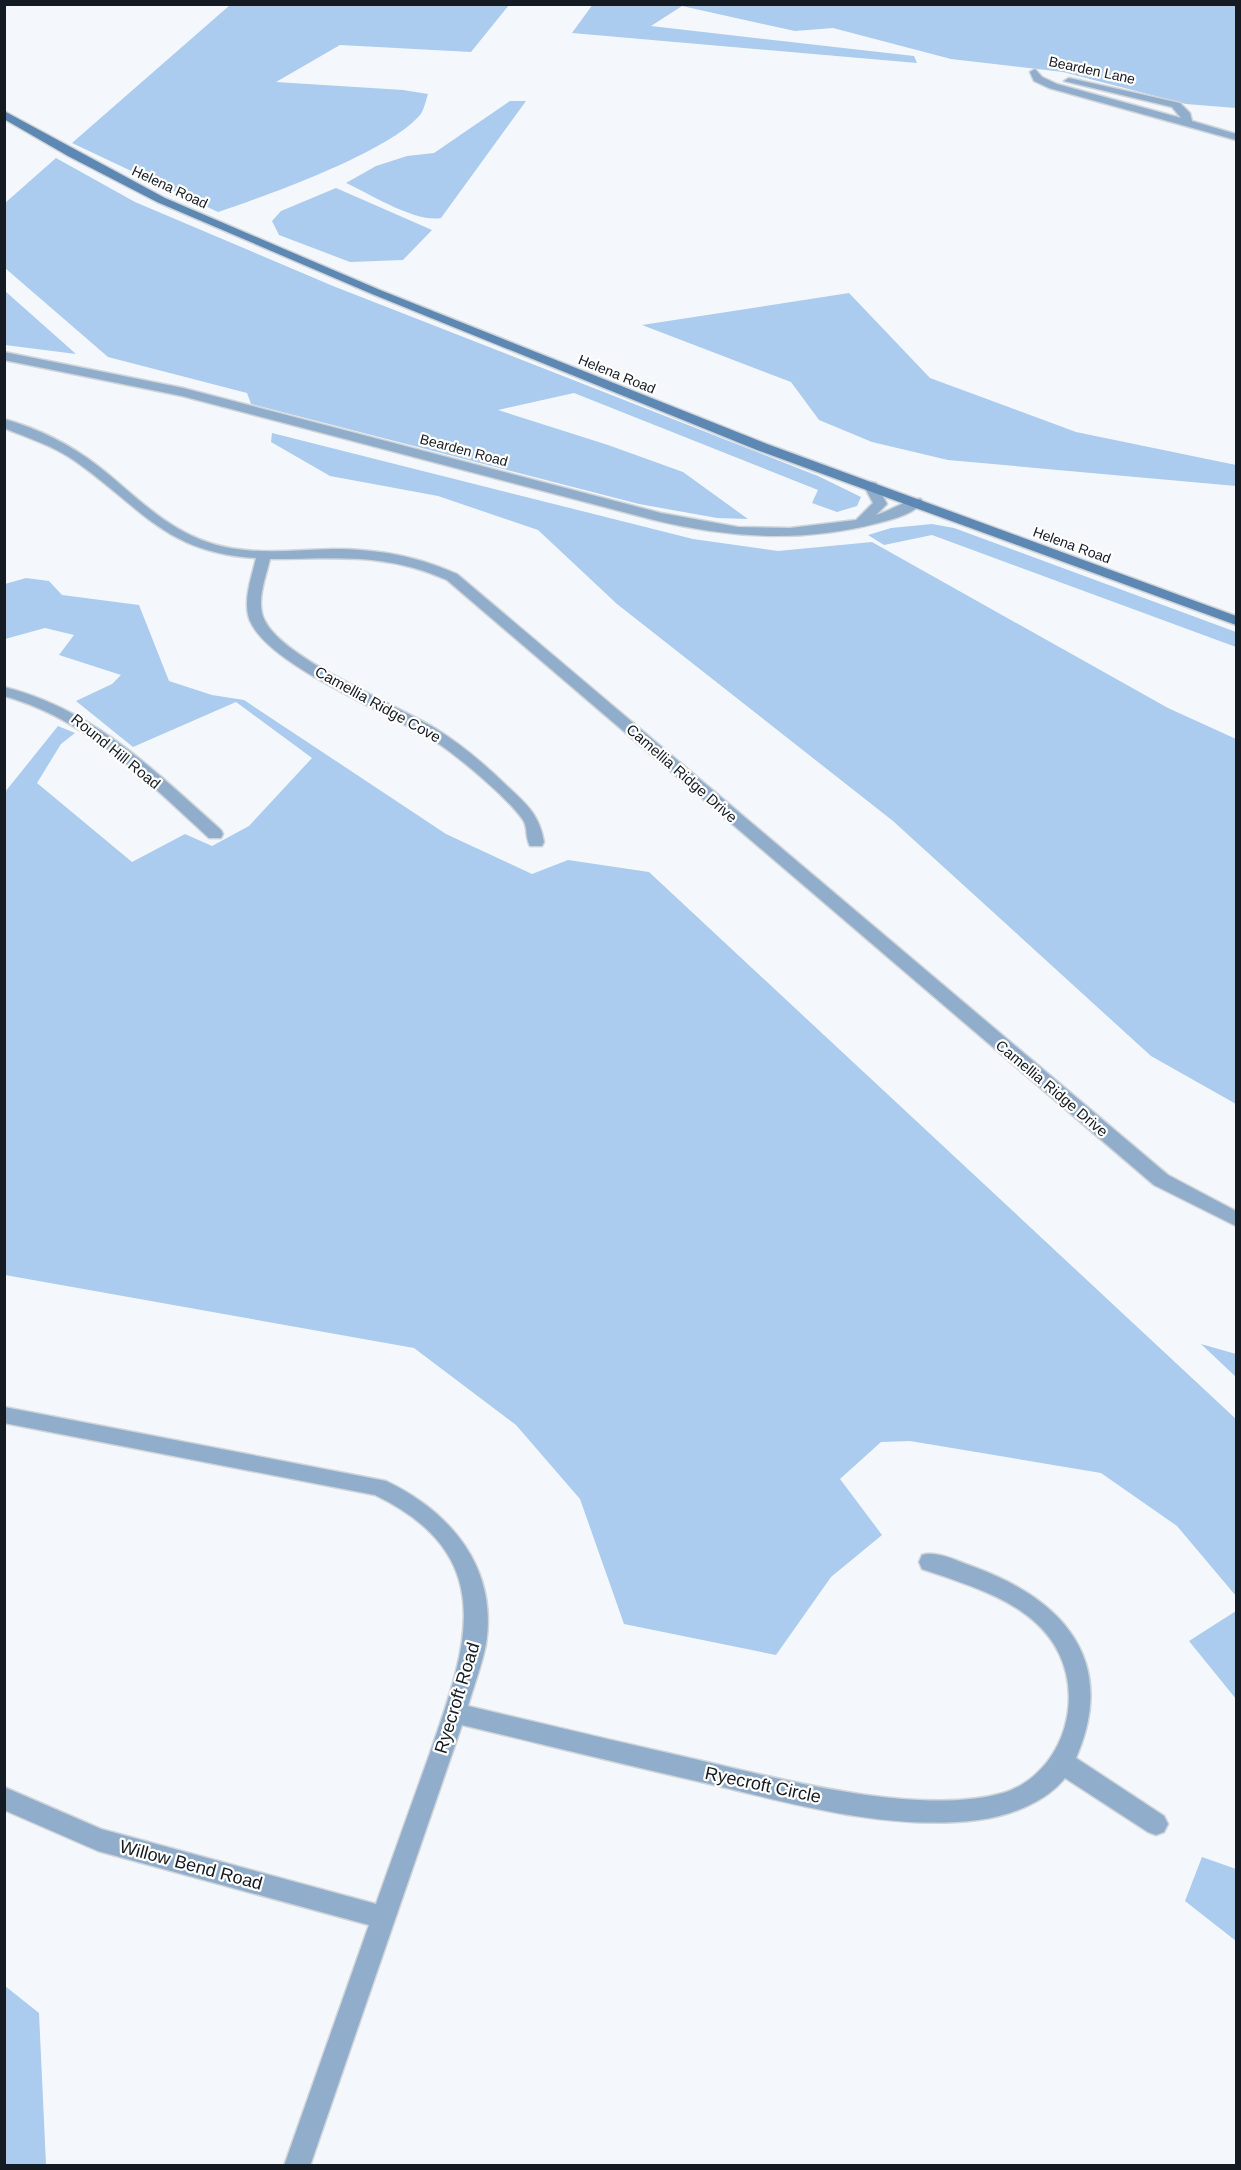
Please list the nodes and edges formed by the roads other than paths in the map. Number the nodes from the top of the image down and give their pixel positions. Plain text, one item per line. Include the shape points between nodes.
1 (4, 114) edge
2 (1187, 122) junction
3 (1236, 137) edge
4 (4, 356) edge
5 (4, 423) edge
6 (871, 486) junction
7 (916, 502) junction
8 (856, 524) junction
9 (264, 555) junction
10 (1236, 621) edge
11 (4, 691) edge
12 (215, 834) dead end
13 (536, 842) dead end
14 (1236, 1219) edge
15 (4, 1414) edge
16 (930, 1562) dead end
17 (455, 1713) junction
18 (1063, 1763) junction
19 (4, 1798) edge
20 (1156, 1824) dead end
21 (382, 1917) junction
22 (297, 2166) edge

1 - 6 main road, Helena Road via 112,175 210,222 668,411
2 - 2 street, Bearden Lane via 1185,113 1176,105 1035,72 1038,80 1053,86
2 - 3 street, Bearden Lane
4 - 8 street, Bearden Road via 183,392 685,523 776,534
5 - 9 street, Camellia Ridge Drive via 76,456 177,536 210,548
6 - 7 main road, Helena Road
6 - 8 street via 880,504
7 - 8 street, Bearden Road via 902,512
7 - 10 main road, Helena Road
9 - 13 street, Camellia Ridge Cove via 254,611 270,640 296,659 406,717 464,755 527,814
9 - 14 street, Camellia Ridge Drive via 347,552 394,556 439,569 464,585 1161,1180
11 - 12 street, Round Hill Road via 34,698 75,717
15 - 17 street, Ryecroft Road via 355,1481 410,1502 455,1545 470,1575 475,1596 475,1643
16 - 18 street, Ryecroft Circle via 1013,1594 1049,1621 1062,1637 1080,1677 1081,1701
17 - 18 street, Ryecroft Circle via 785,1791 893,1808 935,1811 998,1805 1035,1790
17 - 21 street, Ryecroft Road
18 - 20 street
19 - 21 street, Willow Bend Road via 98,1840
21 - 22 street, Ryecroft Road

